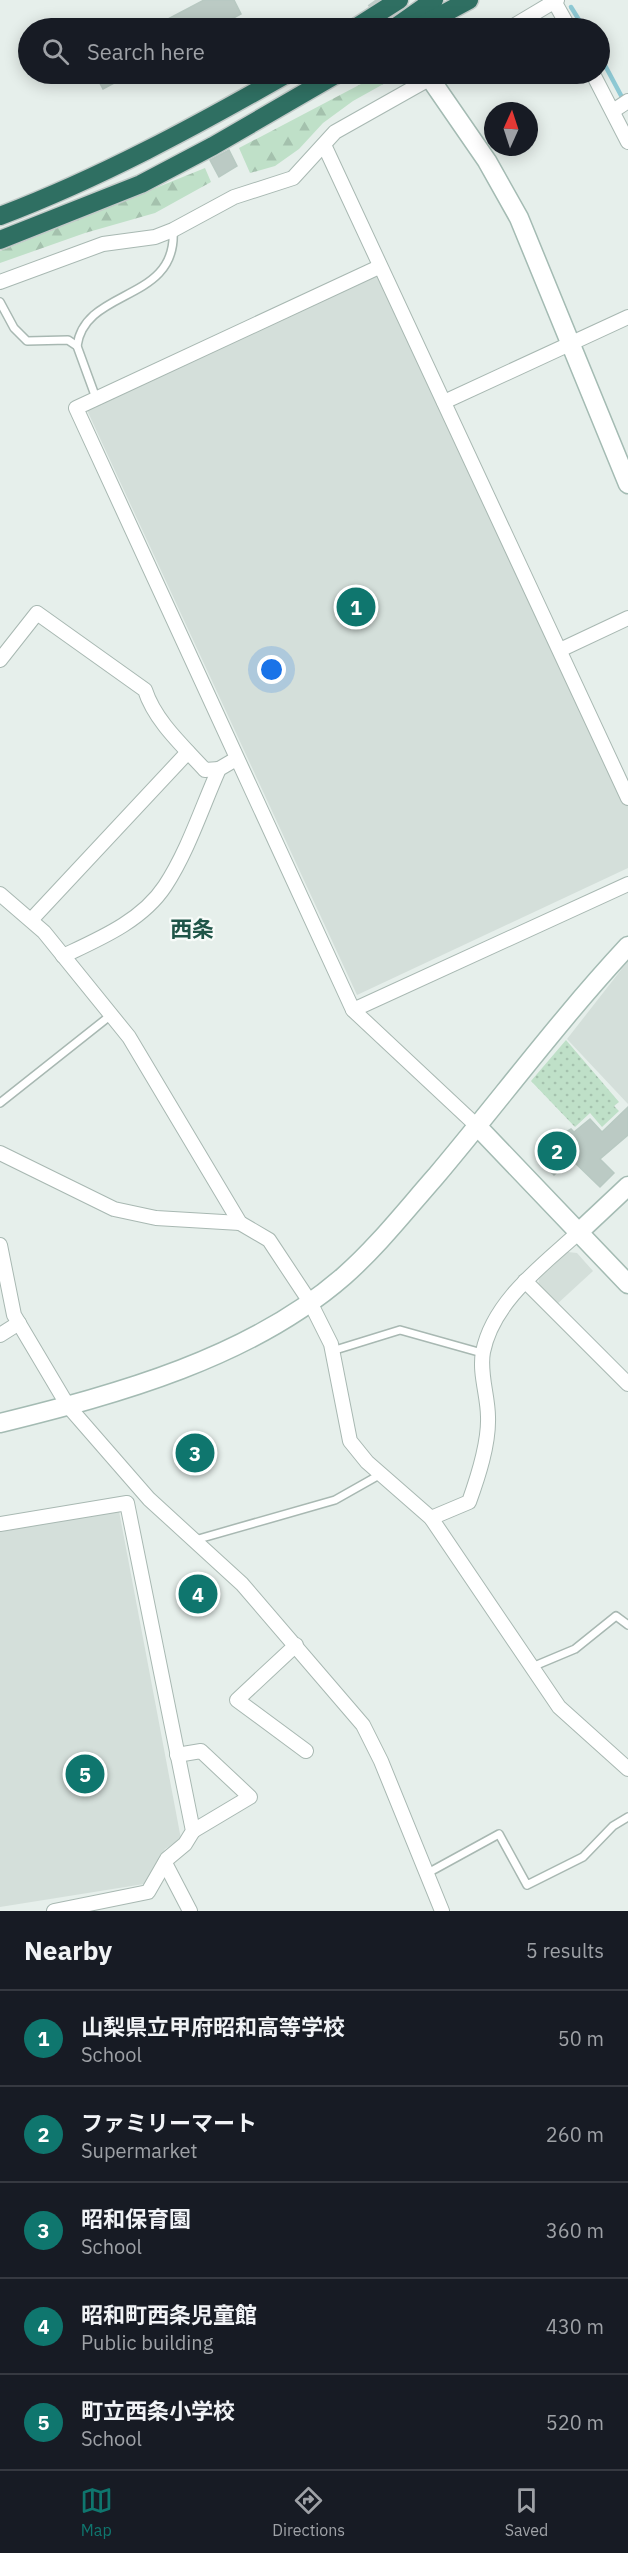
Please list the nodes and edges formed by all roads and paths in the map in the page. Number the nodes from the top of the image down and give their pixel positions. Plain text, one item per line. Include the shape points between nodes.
1 (387, 0) edge
2 (399, 0) edge
3 (435, 0) edge
4 (469, 0) edge
5 (555, 1) edge
6 (366, 18) edge
7 (370, 18) edge
8 (409, 18) edge
9 (436, 18) edge
10 (527, 18) edge
11 (564, 18) edge
12 (269, 84) edge
13 (318, 84) edge
14 (320, 84) edge
15 (417, 84) edge
16 (438, 84) edge
17 (599, 84) edge
18 (313, 88) junction
19 (628, 101) edge
20 (614, 111) junction
21 (628, 142) edge
22 (325, 147) junction
23 (48, 198) junction
24 (95, 202) junction
25 (0, 206) edge
26 (0, 216) edge
27 (173, 230) junction
28 (0, 232) edge
29 (0, 240) edge
30 (380, 267) junction
31 (0, 282) edge
32 (0, 302) edge
33 (628, 317) edge
34 (571, 342) junction
35 (77, 346) junction
36 (96, 398) junction
37 (444, 402) junction
38 (628, 483) edge
39 (628, 618) edge
40 (560, 650) junction
41 (0, 660) edge
42 (188, 752) junction
43 (236, 759) junction
44 (219, 769) junction
45 (628, 798) edge
46 (628, 884) edge
47 (0, 894) edge
48 (31, 920) junction
49 (628, 946) edge
50 (63, 956) junction
51 (352, 1010) junction
52 (111, 1015) junction
53 (0, 1103) edge
54 (478, 1127) junction
55 (0, 1153) edge
56 (628, 1186) edge
57 (240, 1223) junction
58 (579, 1232) junction
59 (0, 1245) edge
60 (525, 1281) junction
61 (628, 1284) edge
62 (310, 1302) junction
63 (19, 1323) junction
64 (0, 1335) edge
65 (332, 1351) junction
66 (482, 1353) junction
67 (628, 1384) edge
68 (68, 1406) junction
69 (0, 1423) edge
70 (381, 1474) junction
71 (431, 1518) junction
72 (0, 1524) edge
73 (195, 1540) junction
74 (628, 1625) edge
75 (296, 1645) junction
76 (532, 1667) junction
77 (306, 1751) dead end
78 (177, 1755) junction
79 (628, 1768) edge
80 (628, 1818) edge
81 (193, 1831) junction
82 (165, 1863) junction
83 (426, 1874) junction
84 (54, 1911) edge
85 (190, 1911) edge
86 (442, 1911) edge

1 - 6 highway
2 - 7 highway
3 - 8 highway
4 - 9 highway
5 - 10 street
5 - 11 street
12 - 23 highway via 154,148
13 - 18 highway
14 - 18 highway
15 - 22 street via 335,132
16 - 34 street via 519,218
17 - 20 street
18 - 24 highway via 172,168
19 - 20 street
20 - 21 street
22 - 27 street via 293,178 234,198
22 - 30 street
23 - 25 highway
23 - 26 highway
24 - 28 highway
24 - 29 highway
27 - 31 street via 155,237 102,244
27 - 35 lane via 174,243 163,273 96,314 79,330
30 - 36 street
30 - 37 street
32 - 35 lane via 14,328 27,341 68,340
33 - 34 street
34 - 37 street
34 - 38 street
35 - 36 lane
36 - 43 street via 76,408
37 - 40 street
39 - 40 street
40 - 45 street
41 - 42 street via 37,614 145,690 151,708
42 - 44 street via 205,770
42 - 48 street
43 - 44 street
43 - 51 street
44 - 50 street via 164,887 142,911 111,934
46 - 51 street
47 - 48 street
48 - 50 street
49 - 54 street
50 - 52 street
51 - 54 street
52 - 53 lane
52 - 57 street via 129,1037
54 - 58 street
54 - 62 street via 375,1245
55 - 57 street via 114,1209 156,1218
56 - 58 street
57 - 62 street via 269,1240
58 - 60 street
58 - 61 street
59 - 63 street
60 - 66 street via 500,1312
60 - 67 street
62 - 65 street
62 - 68 street via 221,1352
63 - 64 street
63 - 68 street
65 - 66 lane via 400,1330
65 - 70 street via 350,1441
66 - 71 street via 489,1418 478,1476 469,1502
68 - 69 street
68 - 73 street via 149,1499
70 - 71 street
70 - 73 lane via 335,1500
71 - 76 street
72 - 78 street via 127,1503
73 - 75 street via 242,1584
74 - 76 lane via 616,1616 575,1649
75 - 77 street via 237,1700
75 - 83 street via 363,1725
76 - 79 street via 559,1707
78 - 81 street
78 - 81 street via 201,1751 250,1797
80 - 83 lane via 612,1826 583,1857 527,1886 499,1834
81 - 82 street
82 - 84 street via 148,1892
82 - 85 street
83 - 86 street

